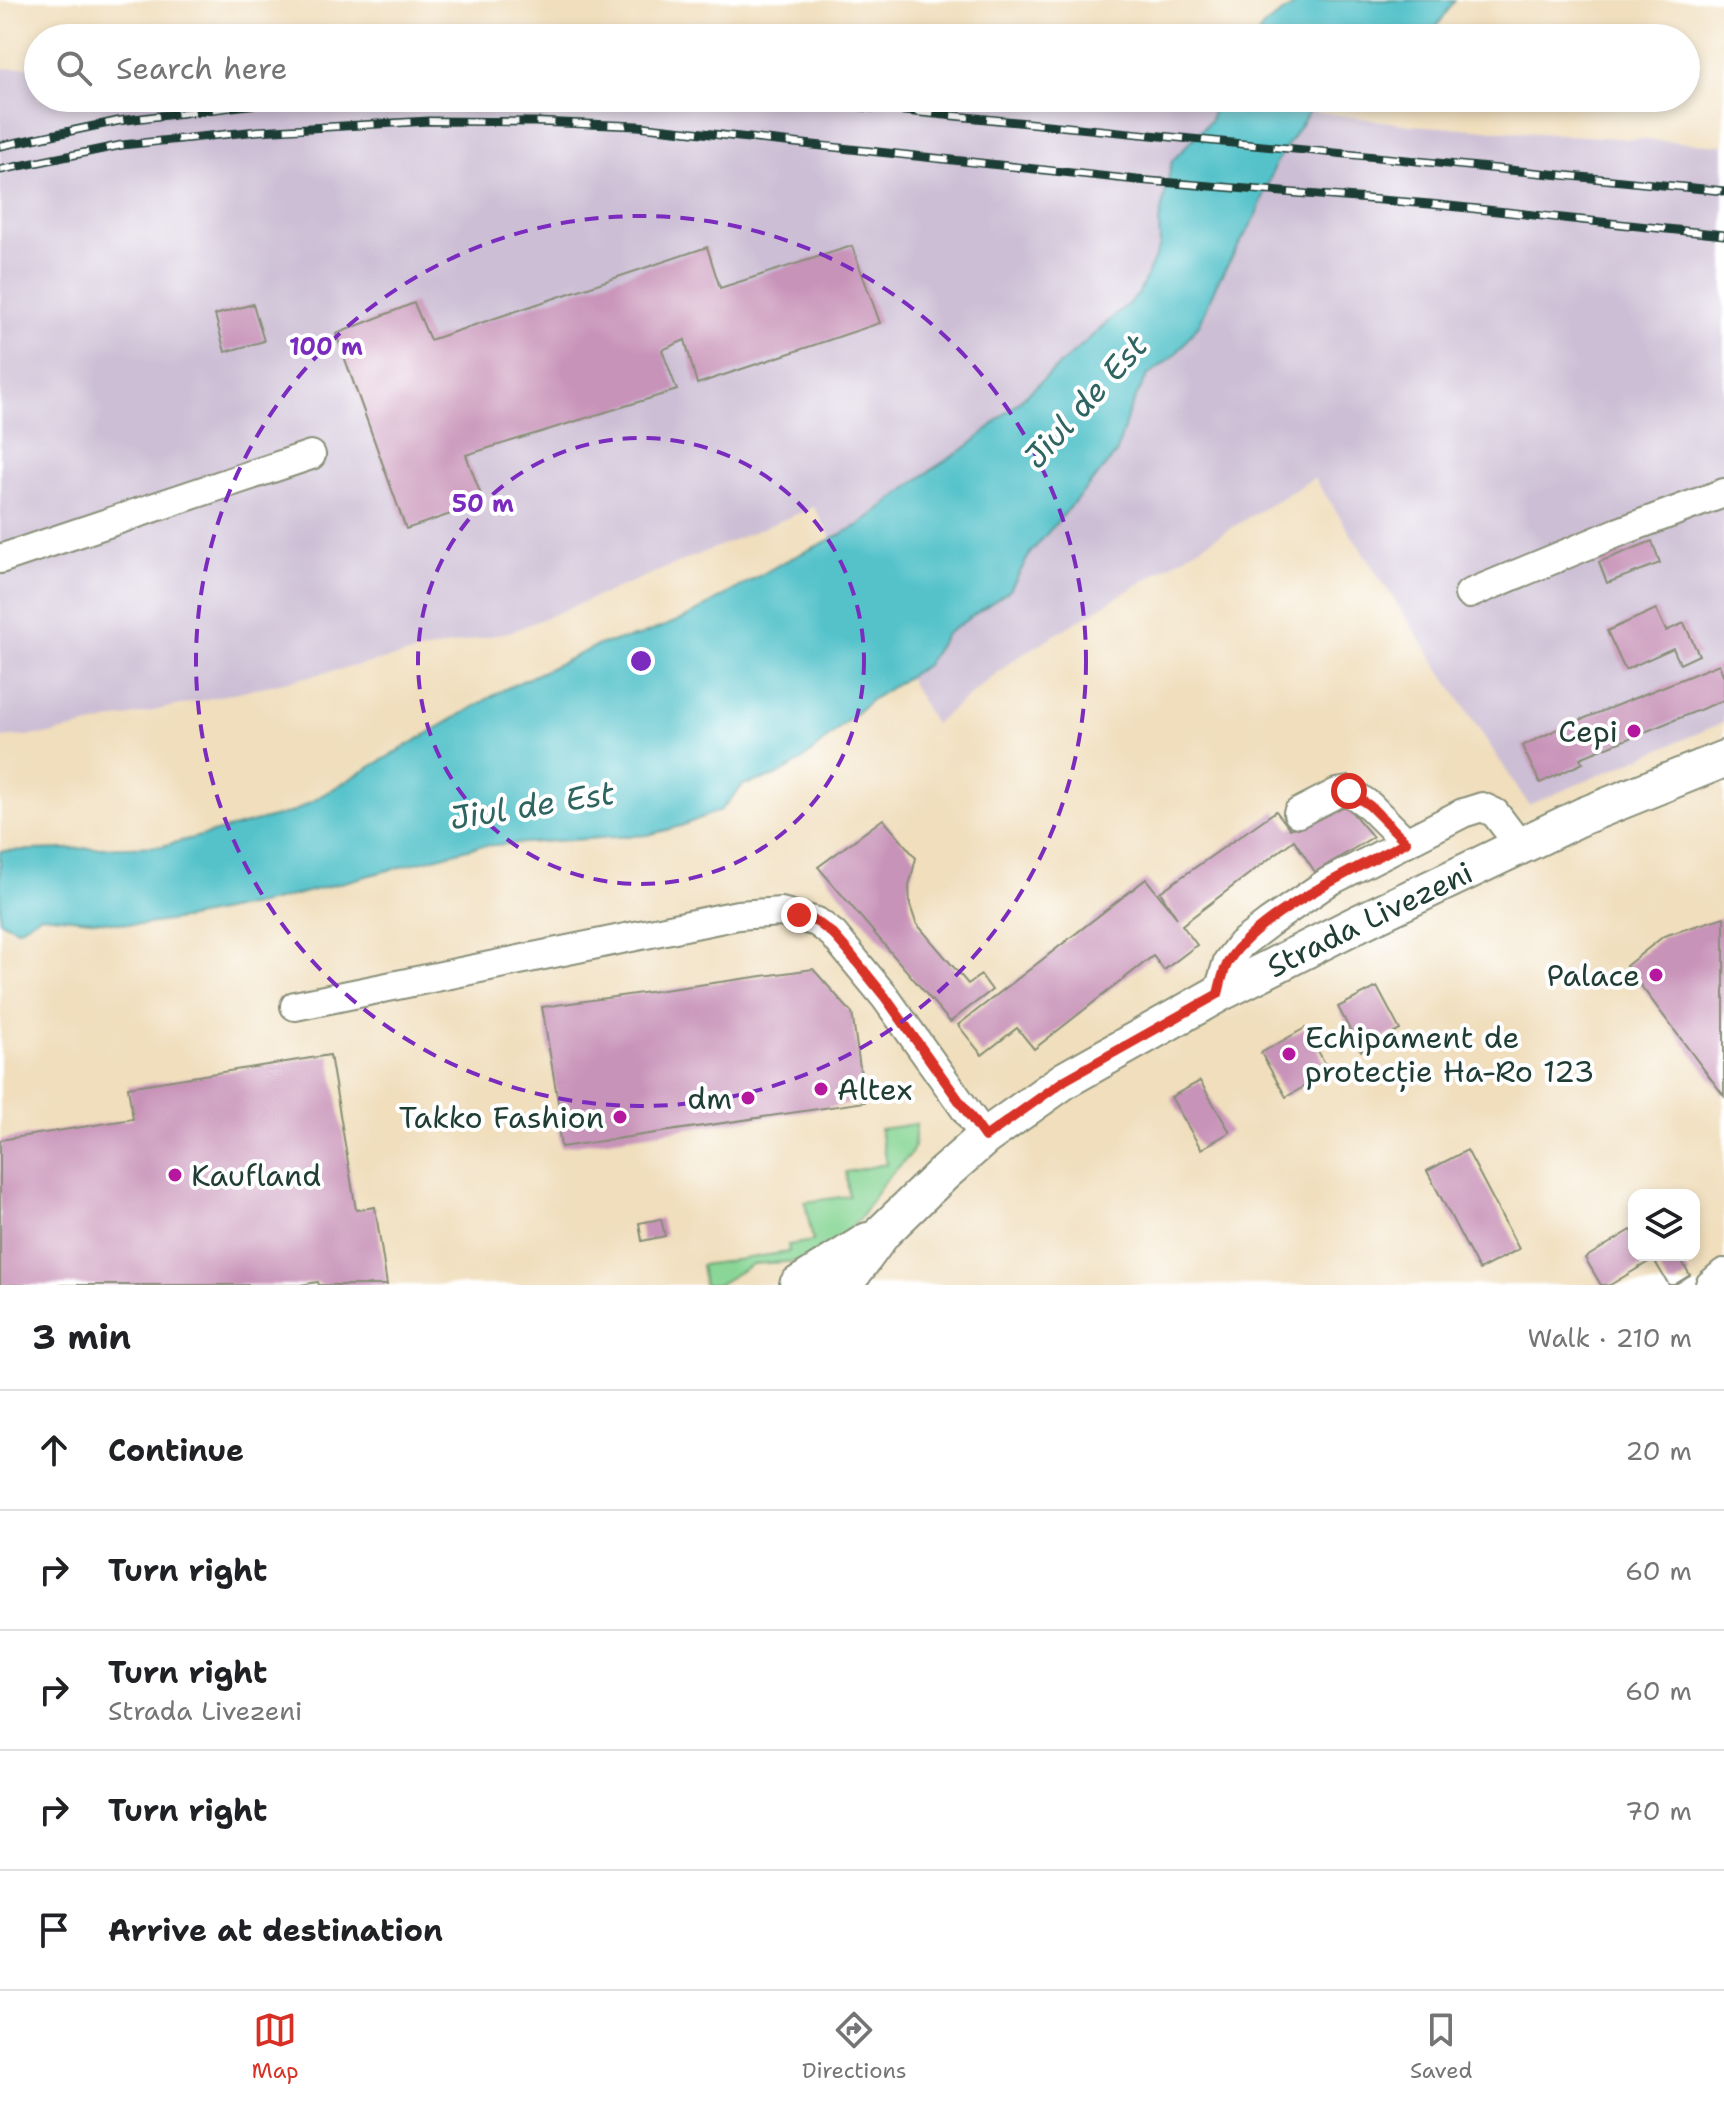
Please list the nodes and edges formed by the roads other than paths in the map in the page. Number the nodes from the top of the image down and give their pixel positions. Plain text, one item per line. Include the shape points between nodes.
1 (311, 455) dead end
2 (1724, 493) edge
3 (0, 559) edge
4 (1469, 594) dead end
5 (1724, 759) edge
6 (1298, 813) dead end
7 (1406, 842) junction
8 (1520, 846) junction
9 (1218, 994) junction
10 (295, 1006) dead end
11 (985, 1137) junction
12 (883, 1232) junction
13 (1724, 1273) edge
14 (798, 1285) edge
15 (844, 1285) edge
16 (1710, 1285) edge

1 - 3 street
2 - 4 street
5 - 8 main road, Strada Livezeni
6 - 7 street via 1349,791
7 - 8 street via 1482,807 1495,813
7 - 9 street via 1328,882 1241,944 1228,961
8 - 9 main road, Strada Livezeni
9 - 11 main road, Strada Livezeni via 1065,1080
10 - 11 street via 738,915 781,912 817,922 833,934
11 - 12 main road, Strada Livezeni
12 - 14 main road, Strada Livezeni
12 - 15 main road, Strada Livezeni
13 - 16 street

